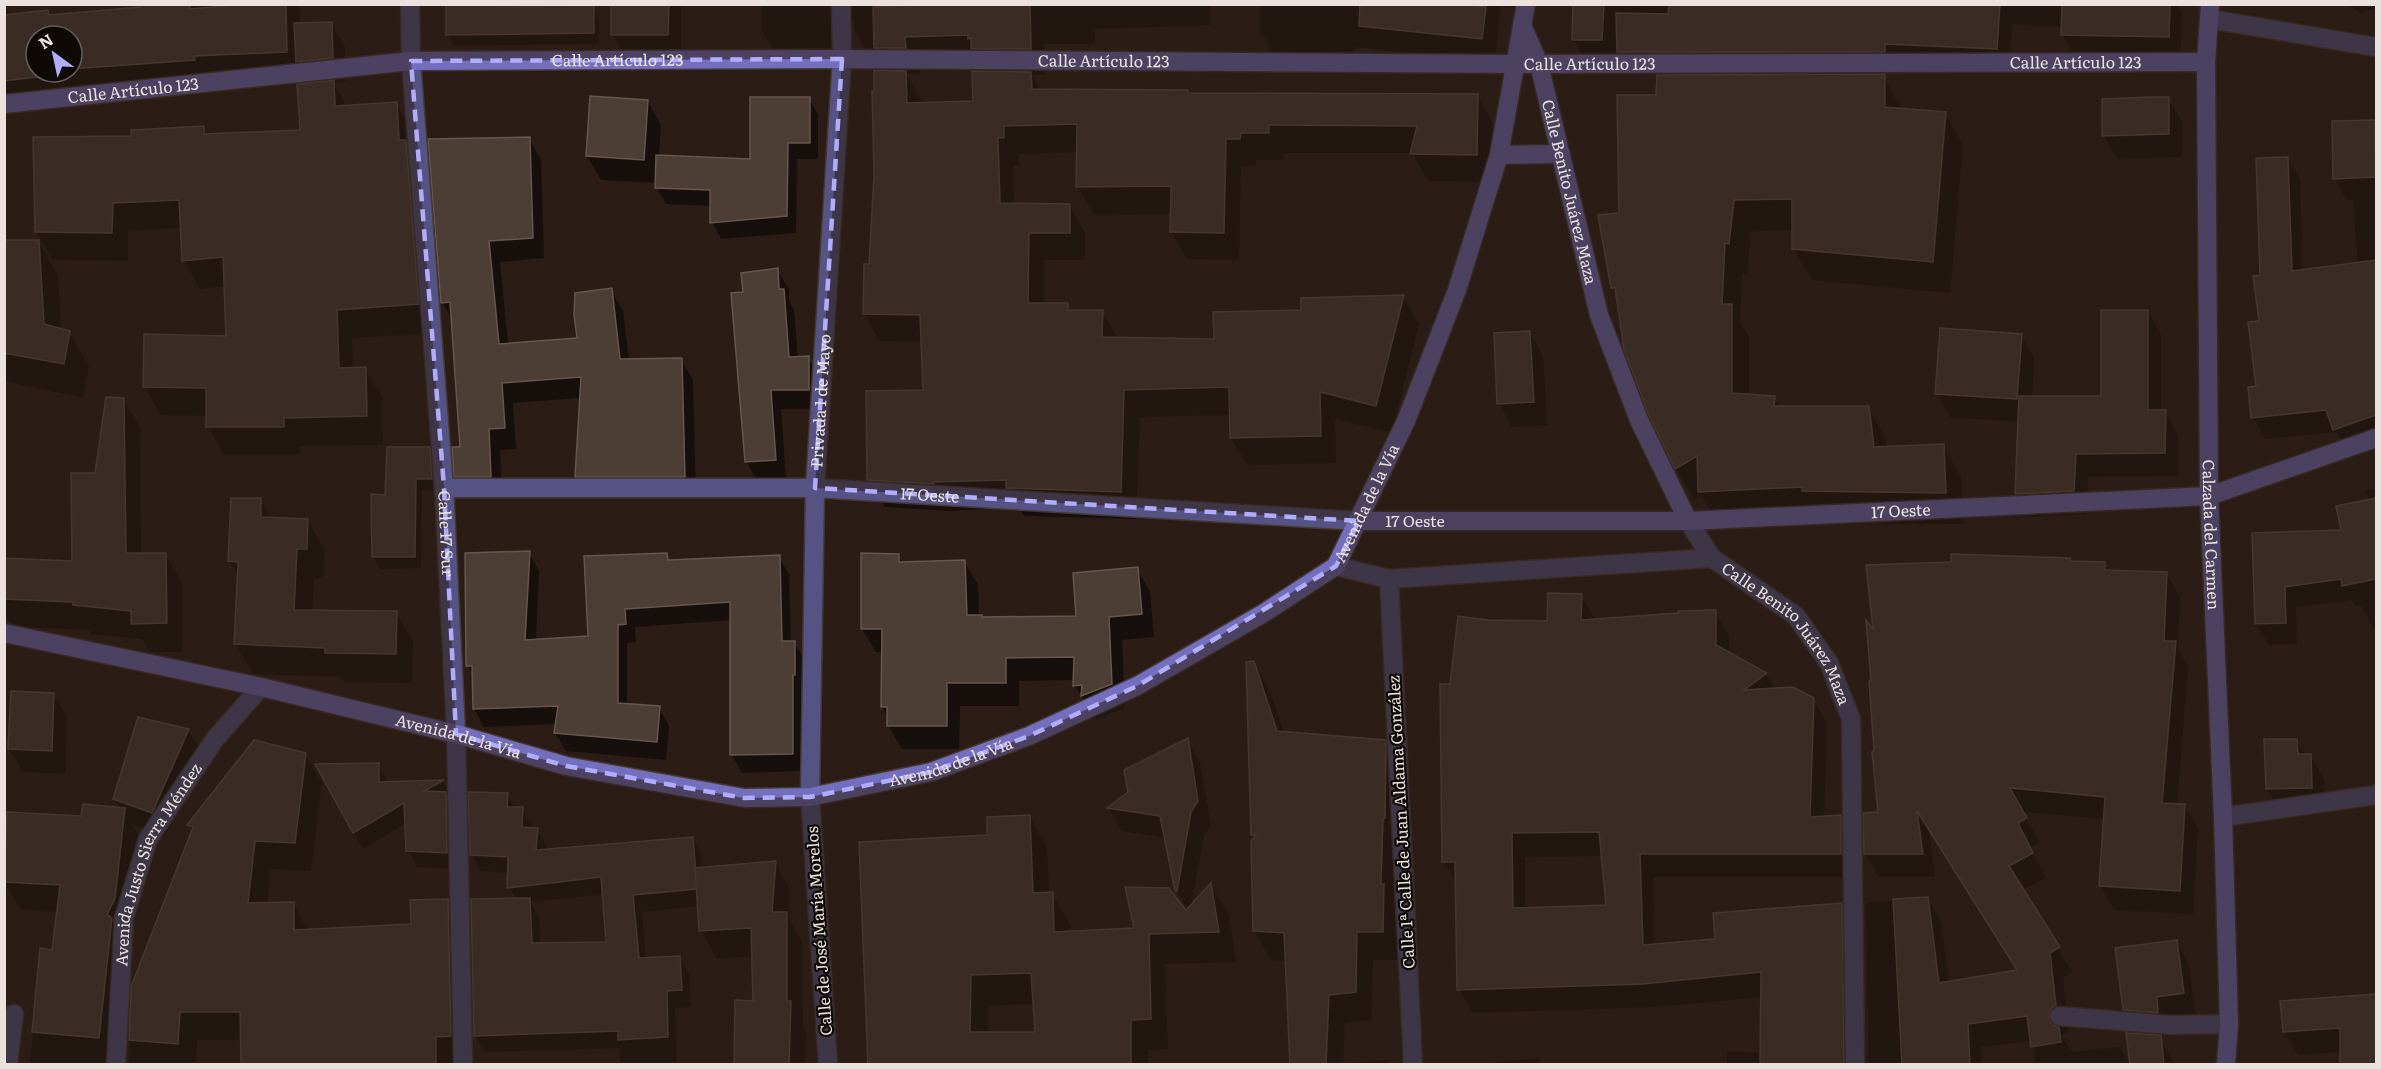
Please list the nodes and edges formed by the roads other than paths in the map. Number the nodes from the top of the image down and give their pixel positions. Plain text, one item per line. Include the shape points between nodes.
1 (410, 4) edge
2 (841, 4) edge
3 (1526, 4) edge
4 (2210, 12) edge
5 (1522, 25) junction
6 (2376, 46) edge
7 (842, 58) junction
8 (411, 61) junction
9 (2206, 62) junction
10 (1515, 64) junction
11 (1539, 64) junction
12 (4, 104) edge
13 (1561, 154) junction
14 (1499, 155) junction
15 (2376, 438) edge
16 (444, 488) junction
17 (815, 488) junction
18 (2209, 496) junction
19 (1688, 520) junction
20 (1359, 521) junction
21 (1712, 558) junction
22 (1336, 566) junction
23 (1389, 579) junction
24 (4, 633) edge
25 (261, 687) junction
26 (456, 734) junction
27 (2376, 795) edge
28 (810, 797) junction
29 (2223, 817) junction
30 (14, 1014) dead end
31 (2059, 1016) dead end
32 (2229, 1024) junction
33 (8, 1065) edge
34 (116, 1065) edge
35 (463, 1065) edge
36 (828, 1065) edge
37 (1413, 1065) edge
38 (1855, 1065) edge
39 (2226, 1065) edge

1 - 8 street, Calle 17 Sur
2 - 7 street, Privada 1 de Mayo
3 - 5 street
4 - 6 street
4 - 9 street, Calzada del Carmen
5 - 10 street, Avenida de la Vía
5 - 11 street
7 - 8 street, Calle Artículo 123
7 - 10 street, Calle Artículo 123
7 - 17 street, Privada 1 de Mayo
8 - 12 street, Calle Artículo 123
8 - 16 street, Calle 17 Sur
9 - 11 street, Calle Artículo 123
9 - 18 street, Calzada del Carmen
10 - 11 street, Calle Artículo 123
10 - 14 street, Avenida de la Vía
11 - 13 street, Calle Benito Juárez Maza
13 - 14 street
13 - 19 street, Calle Benito Juárez Maza via 1599,315 1639,420
14 - 20 street, Avenida de la Vía via 1457,290 1406,421
15 - 18 street, 17 Oeste
16 - 17 street, 17 Oeste
16 - 26 street, Calle 17 Sur
17 - 20 street, 17 Oeste
17 - 28 street, Privada 1 de Mayo
18 - 19 street, 17 Oeste
18 - 29 street, Calzada del Carmen
19 - 20 street, 17 Oeste
19 - 21 street, Calle Benito Juárez Maza
20 - 22 street, Avenida de la Vía
21 - 23 street
21 - 38 street, Calle Benito Juárez Maza via 1796,616 1829,663 1851,719
22 - 23 street
22 - 28 street, Avenida de la Vía via 1264,613 1137,686 1029,736 931,772
23 - 37 street, Calle 1ª Calle de Juan Aldama González
24 - 25 street, Avenida de la Vía
25 - 26 street, Avenida de la Vía
25 - 34 street, Avenida Justo Sierra Méndez via 215,739 148,839 124,918
26 - 28 street, Avenida de la Vía via 566,766 744,798
26 - 35 street, Calle 17 Sur
27 - 29 street
28 - 36 street, Calle de José María Morelos
29 - 32 street, Calzada del Carmen
30 - 33 street
31 - 32 street via 2171,1025
32 - 39 street, Calzada del Carmen

